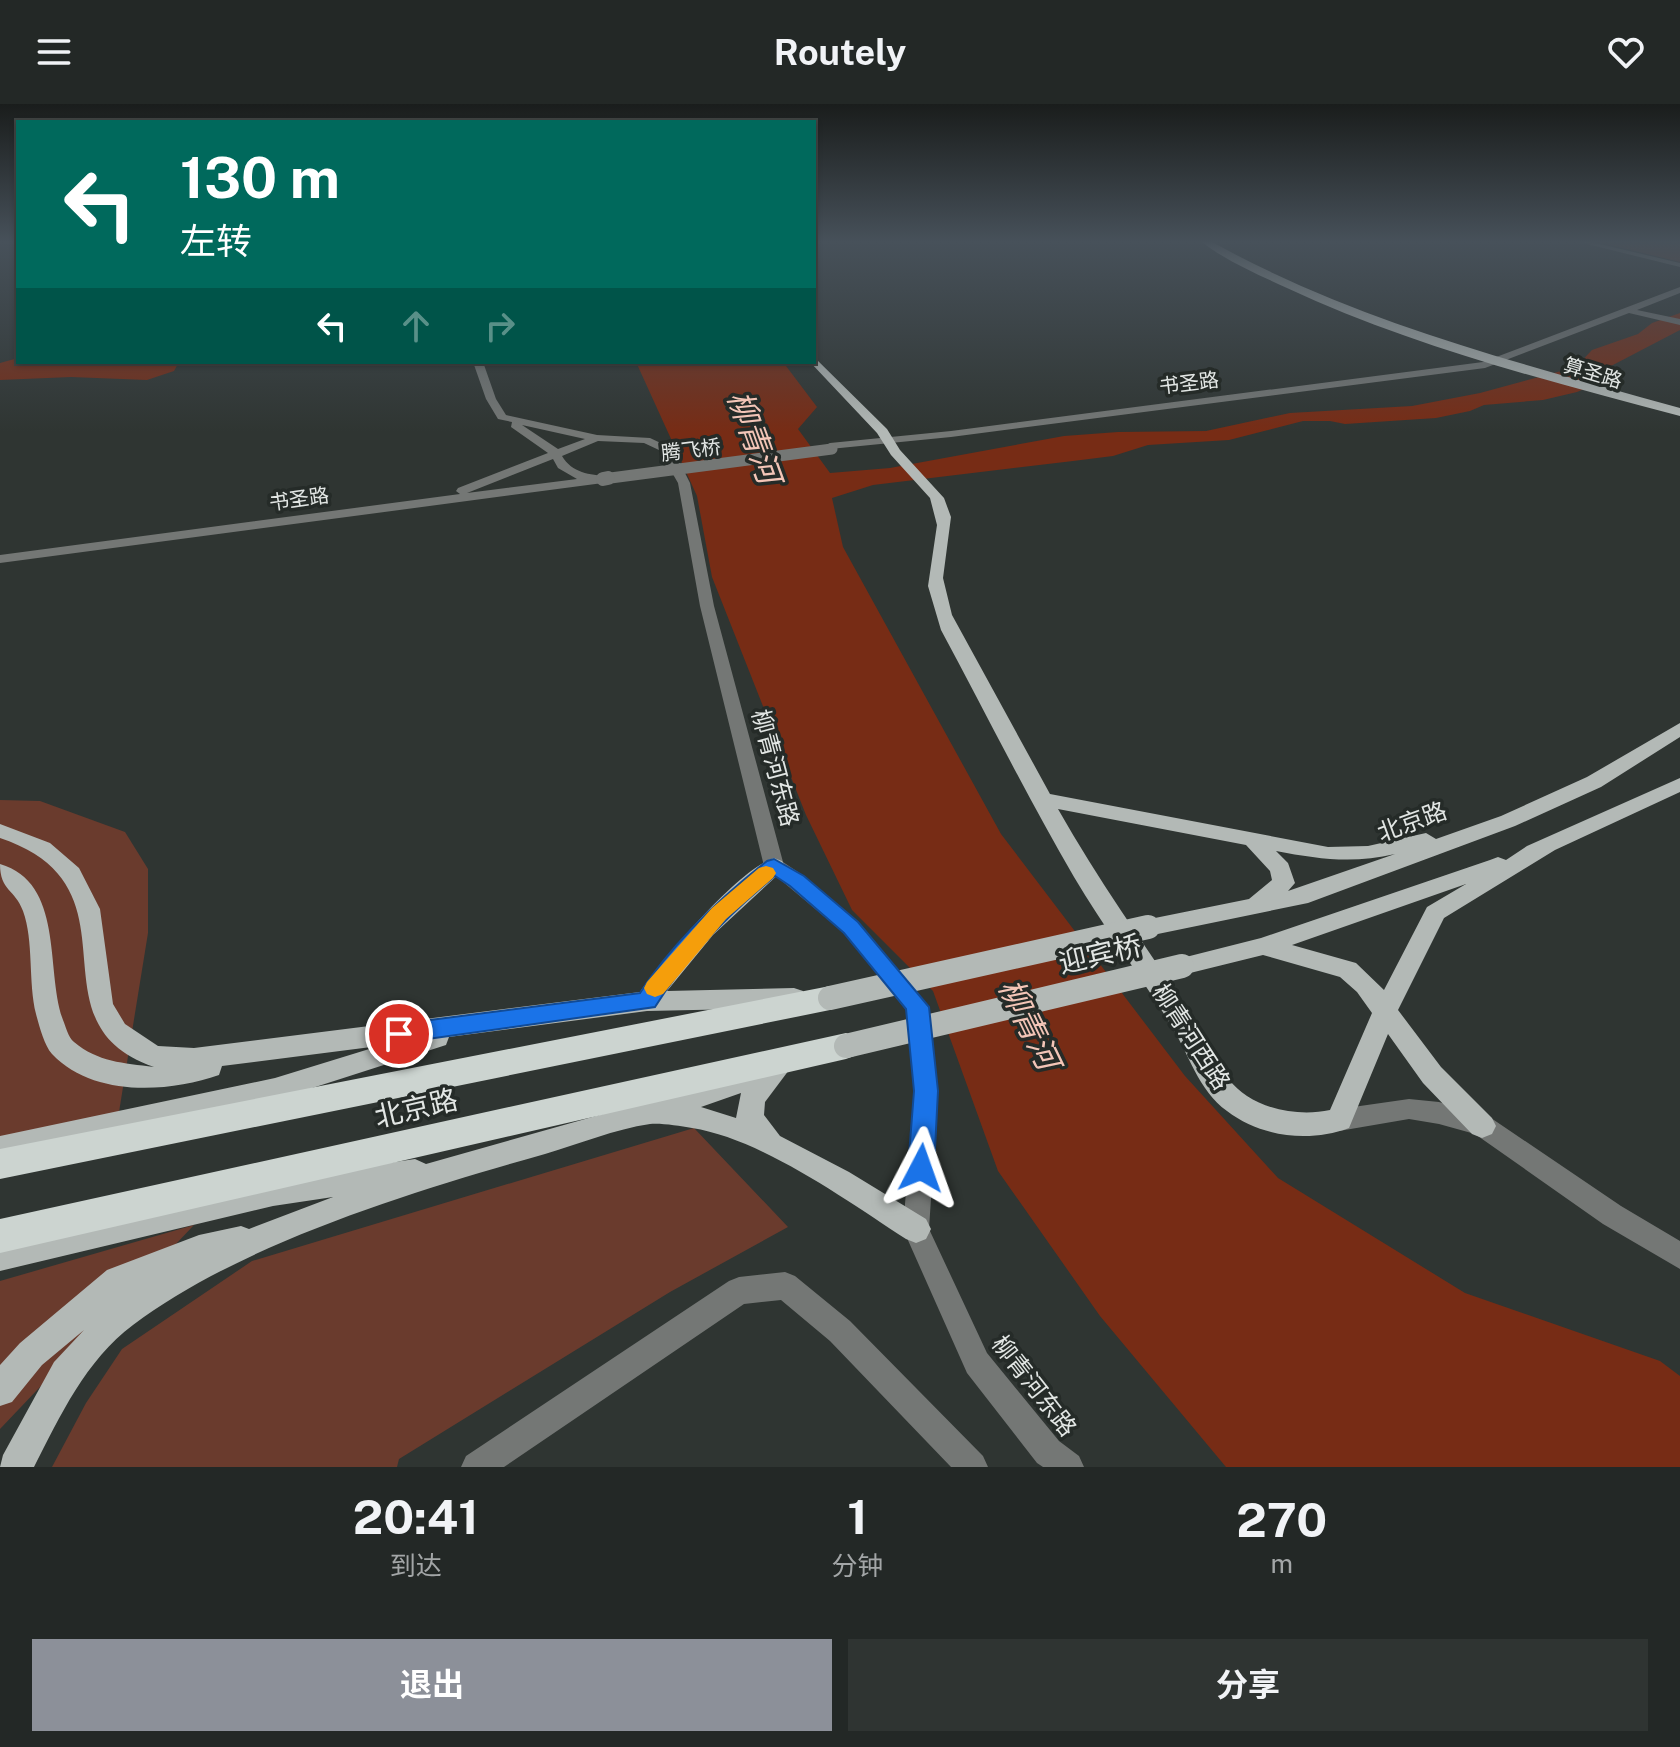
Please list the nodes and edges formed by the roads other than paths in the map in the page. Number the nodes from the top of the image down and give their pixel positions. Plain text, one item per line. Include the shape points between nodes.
1 (1334, 306) edge
2 (1343, 306) edge
3 (1644, 306) edge
4 (1646, 306) edge
5 (1632, 311) junction
6 (1680, 322) edge
7 (1497, 361) junction
8 (816, 362) edge
9 (479, 364) edge
10 (808, 364) edge
11 (1680, 414) edge
12 (502, 417) junction
13 (597, 438) junction
14 (886, 440) junction
15 (831, 448) joint
16 (555, 453) junction
17 (585, 478) junction
18 (602, 478) junction
19 (453, 495) junction
20 (0, 557) edge
21 (1680, 729) edge
22 (1680, 784) edge
23 (1044, 800) junction
24 (1508, 821) junction
25 (0, 831) edge
26 (1254, 842) junction
27 (1547, 846) junction
28 (774, 866) junction
29 (0, 872) edge
30 (1250, 908) junction
31 (1148, 927) joint
32 (1263, 946) junction
33 (675, 965) junction
34 (719, 998) junction
35 (830, 998) junction
36 (647, 1001) junction
37 (1385, 1012) junction
38 (483, 1024) junction
39 (343, 1040) junction
40 (846, 1046) junction
41 (776, 1070) junction
42 (649, 1113) junction
43 (1339, 1120) junction
44 (1482, 1126) junction
45 (773, 1147) junction
46 (0, 1148) edge
47 (0, 1164) edge
48 (457, 1166) junction
49 (916, 1229) junction
50 (271, 1233) junction
51 (0, 1236) edge
52 (1680, 1256) edge
53 (0, 1257) edge
54 (0, 1390) edge
55 (15, 1467) edge
56 (477, 1467) edge
57 (972, 1467) edge
58 (1068, 1467) edge

1 - 7 main road, 算圣路
2 - 7 main road, 算圣路
3 - 7 street, 书圣路
4 - 5 street, 书圣路
5 - 6 street
5 - 7 street, 书圣路
7 - 11 main road, 算圣路
7 - 14 street, 书圣路
8 - 14 main road, 柳青河西路
9 - 12 street
10 - 14 main road, 柳青河西路 via 872,433
12 - 13 street, 柳青河东路
12 - 16 street
13 - 16 street
13 - 28 street, 柳青河东路 via 646,440 663,448 684,483 707,606
14 - 15 street, 书圣路
14 - 23 main road, 柳青河西路 via 941,506 945,525 936,594 949,630
15 - 18 street, 腾飞桥, bridge
16 - 17 street via 562,465
16 - 19 street
17 - 18 street, 书圣路
17 - 19 street, 书圣路
18 - 20 street, 书圣路
19 - 20 street, 书圣路
21 - 24 main road, 北京路 via 1594,782
22 - 27 main road
23 - 26 main road
23 - 43 main road, 柳青河西路 via 1084,875 1182,1021 1216,1085 1237,1104 1268,1120 1316,1125
24 - 26 main road via 1368,853 1328,854
24 - 30 main road, 北京路 via 1300,897
25 - 39 main road via 30,839 64,861 85,900 103,1011 117,1034 153,1057 194,1059
26 - 30 main road via 1280,868 1284,883
27 - 32 main road
27 - 37 main road via 1435,913
28 - 33 main road via 733,899
28 - 49 street, 柳青河东路 via 851,928 917,1007 926,1091
29 - 39 main road via 13,879 34,909 48,1012 60,1046 98,1071 156,1078
30 - 31 main road, 北京路
31 - 35 main road, 迎宾桥, bridge
32 - 37 main road via 1348,970
32 - 40 main road, 迎宾桥, bridge
33 - 34 main road via 685,991
33 - 36 main road
34 - 35 main road, 迎宾桥
34 - 36 main road, 迎宾桥
35 - 47 highway, 北京路
36 - 38 main road, 迎宾桥
37 - 43 main road
37 - 44 main road via 1432,1075
38 - 39 main road
38 - 46 main road via 275,1089
40 - 41 main road, 迎宾桥
40 - 51 highway, 北京路
41 - 42 main road, 迎宾桥
41 - 45 main road via 752,1098 750,1118
42 - 45 main road via 696,1117
42 - 48 main road, 迎宾桥
43 - 44 street, 柳青河西路 via 1409,1109
44 - 52 street, 柳青河西路
45 - 49 main road
48 - 50 main road
48 - 53 main road via 273,1193
49 - 58 street, 柳青河东路 via 977,1363 1048,1452
50 - 54 main road via 199,1249 118,1281 31,1354
50 - 55 main road via 176,1280 120,1315 65,1373
56 - 57 street via 739,1291 785,1286 840,1331

